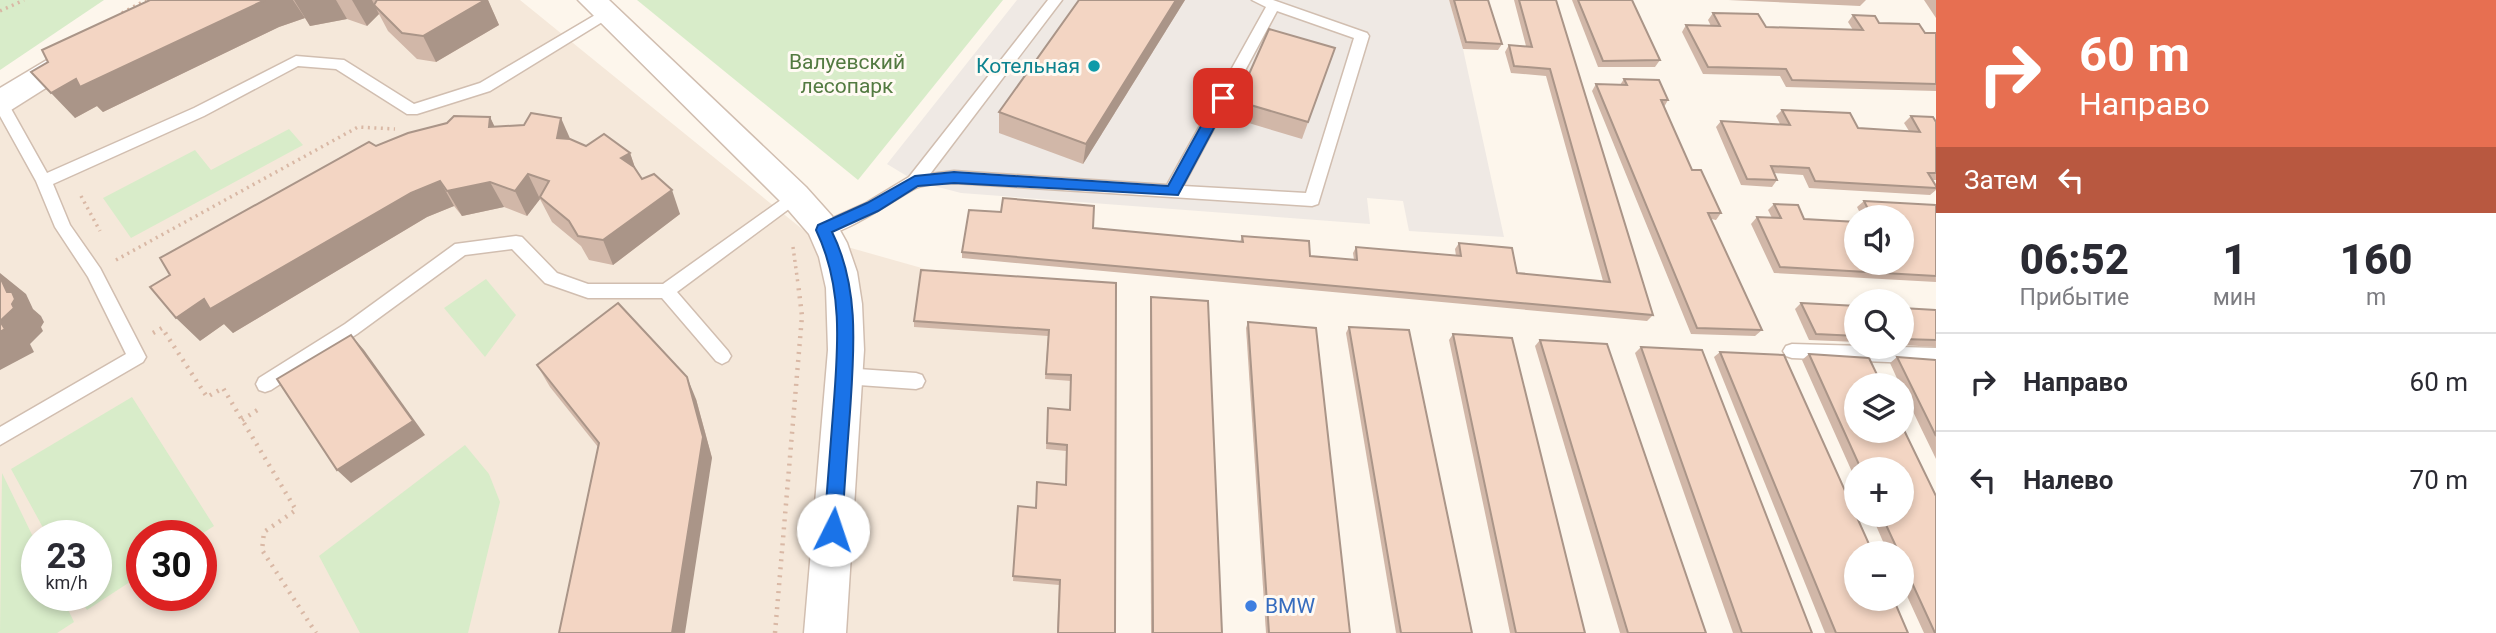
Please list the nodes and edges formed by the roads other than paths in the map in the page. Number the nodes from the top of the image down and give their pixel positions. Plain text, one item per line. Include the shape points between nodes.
1 (1055, 0) edge
2 (1267, 3) edge
3 (600, 6) edge
4 (103, 39) edge
5 (0, 102) edge
6 (44, 181) junction
7 (915, 181) junction
8 (1172, 191) junction
9 (789, 201) junction
10 (823, 230) junction
11 (666, 291) junction
12 (1792, 351) dead end
13 (722, 356) dead end
14 (1936, 356) edge
15 (844, 376) junction
16 (916, 381) dead end
17 (265, 384) dead end
18 (0, 437) edge
19 (825, 633) edge

1 - 7 lane
2 - 8 lane
2 - 8 lane via 1362,36 1312,200
3 - 6 lane via 485,87 412,110 339,64 296,61 199,112
3 - 9 street
4 - 5 street
5 - 6 lane
6 - 18 lane via 63,228 94,273 137,357
7 - 8 lane via 954,177
7 - 10 lane
9 - 10 street
9 - 11 lane
10 - 15 street via 836,255 845,304
11 - 13 lane
11 - 17 lane via 588,291 551,278 516,242 461,249
12 - 14 lane
15 - 16 lane
15 - 19 street

